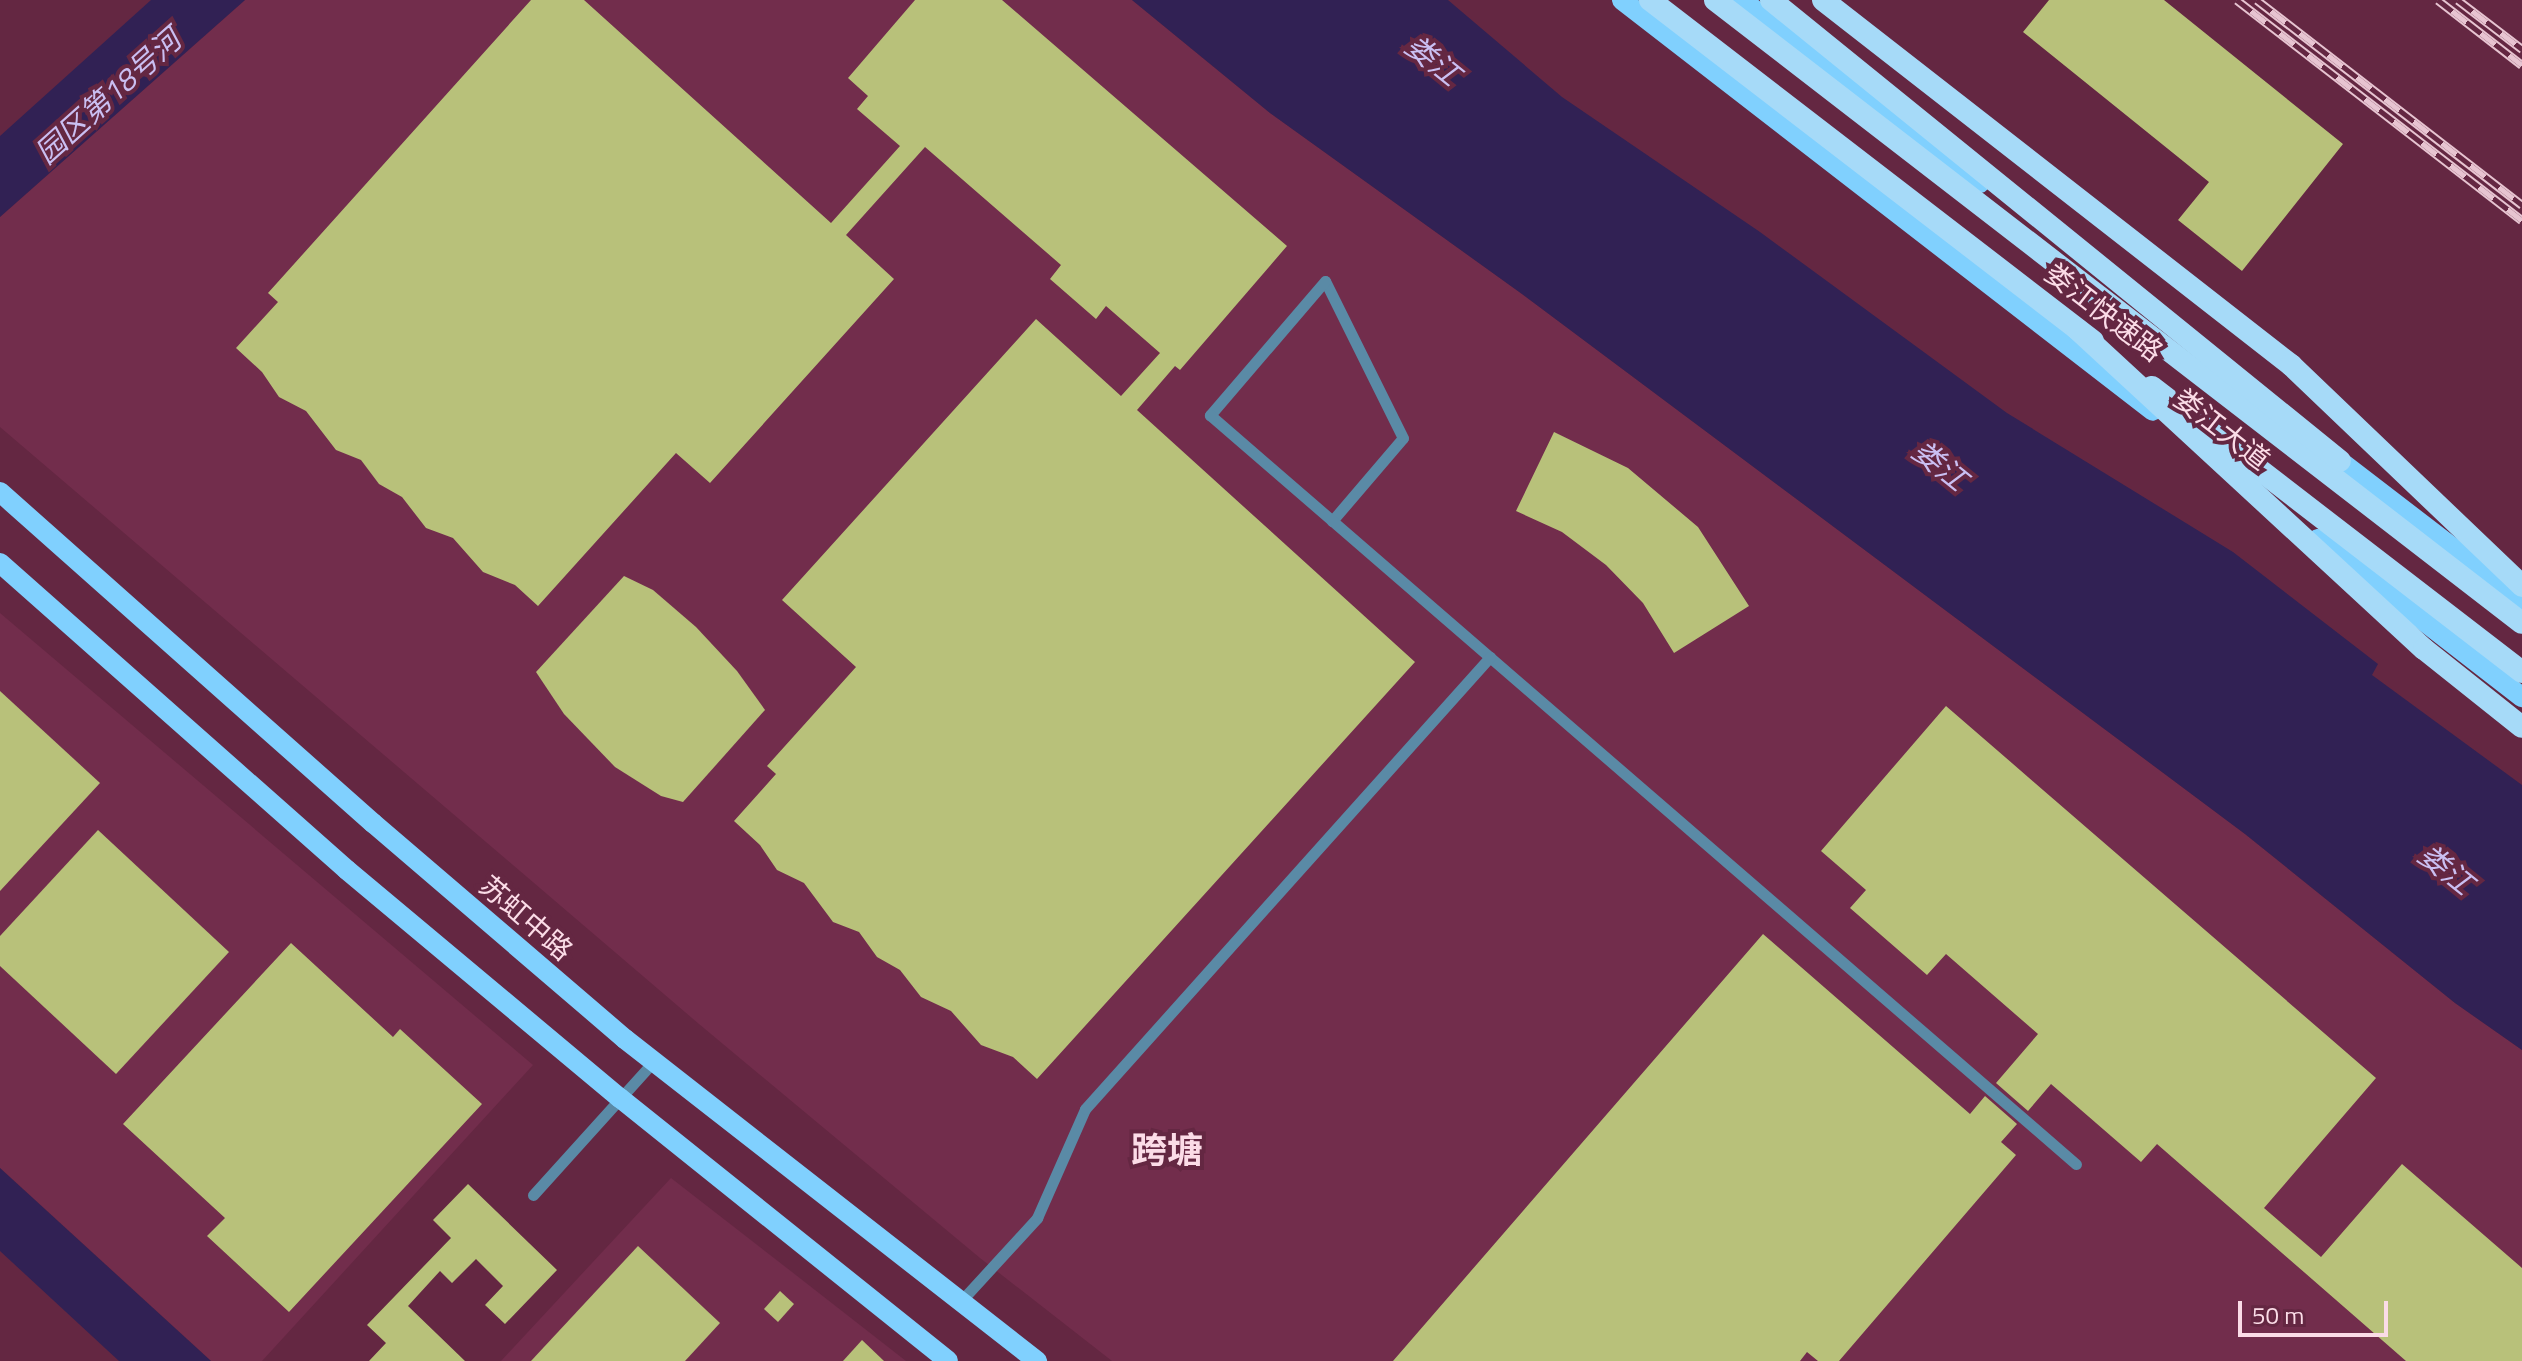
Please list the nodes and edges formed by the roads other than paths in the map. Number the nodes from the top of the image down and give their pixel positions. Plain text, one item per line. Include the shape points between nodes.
1 (1622, 0) edge
2 (1650, 0) edge
3 (1715, 0) edge
4 (1742, 0) edge
5 (1771, 0) edge
6 (1823, 0) edge
7 (2077, 329) junction
8 (2340, 461) junction
9 (0, 492) edge
10 (1332, 521) junction
11 (0, 563) edge
12 (2516, 580) edge
13 (2522, 601) edge
14 (2522, 623) edge
15 (1490, 657) junction
16 (2522, 672) edge
17 (2522, 697) edge
18 (2522, 727) edge
19 (653, 1062) junction
20 (620, 1098) junction
21 (2076, 1164) dead end
22 (533, 1195) dead end
23 (961, 1301) junction
24 (948, 1361) edge
25 (1037, 1361) edge

1 - 17 main road, 娄江大道
2 - 7 highway, 娄江快速路
3 - 14 highway, 娄江快速路
4 - 8 main road, 娄江大道
5 - 8 highway
6 - 12 highway via 2291,365
7 - 16 highway, 娄江快速路, bridge
7 - 18 highway, bridge via 2424,649
8 - 13 main road, 娄江大道
9 - 19 main road, 苏虹中路 via 373,823
10 - 10 lane via 1403,438 1325,281 1210,415
10 - 15 lane
11 - 20 main road via 347,870
15 - 21 lane
15 - 23 lane via 1085,1109 1037,1218
19 - 20 lane
19 - 23 main road, 苏虹中路
20 - 22 lane
20 - 24 main road
23 - 25 main road, 苏虹中路

